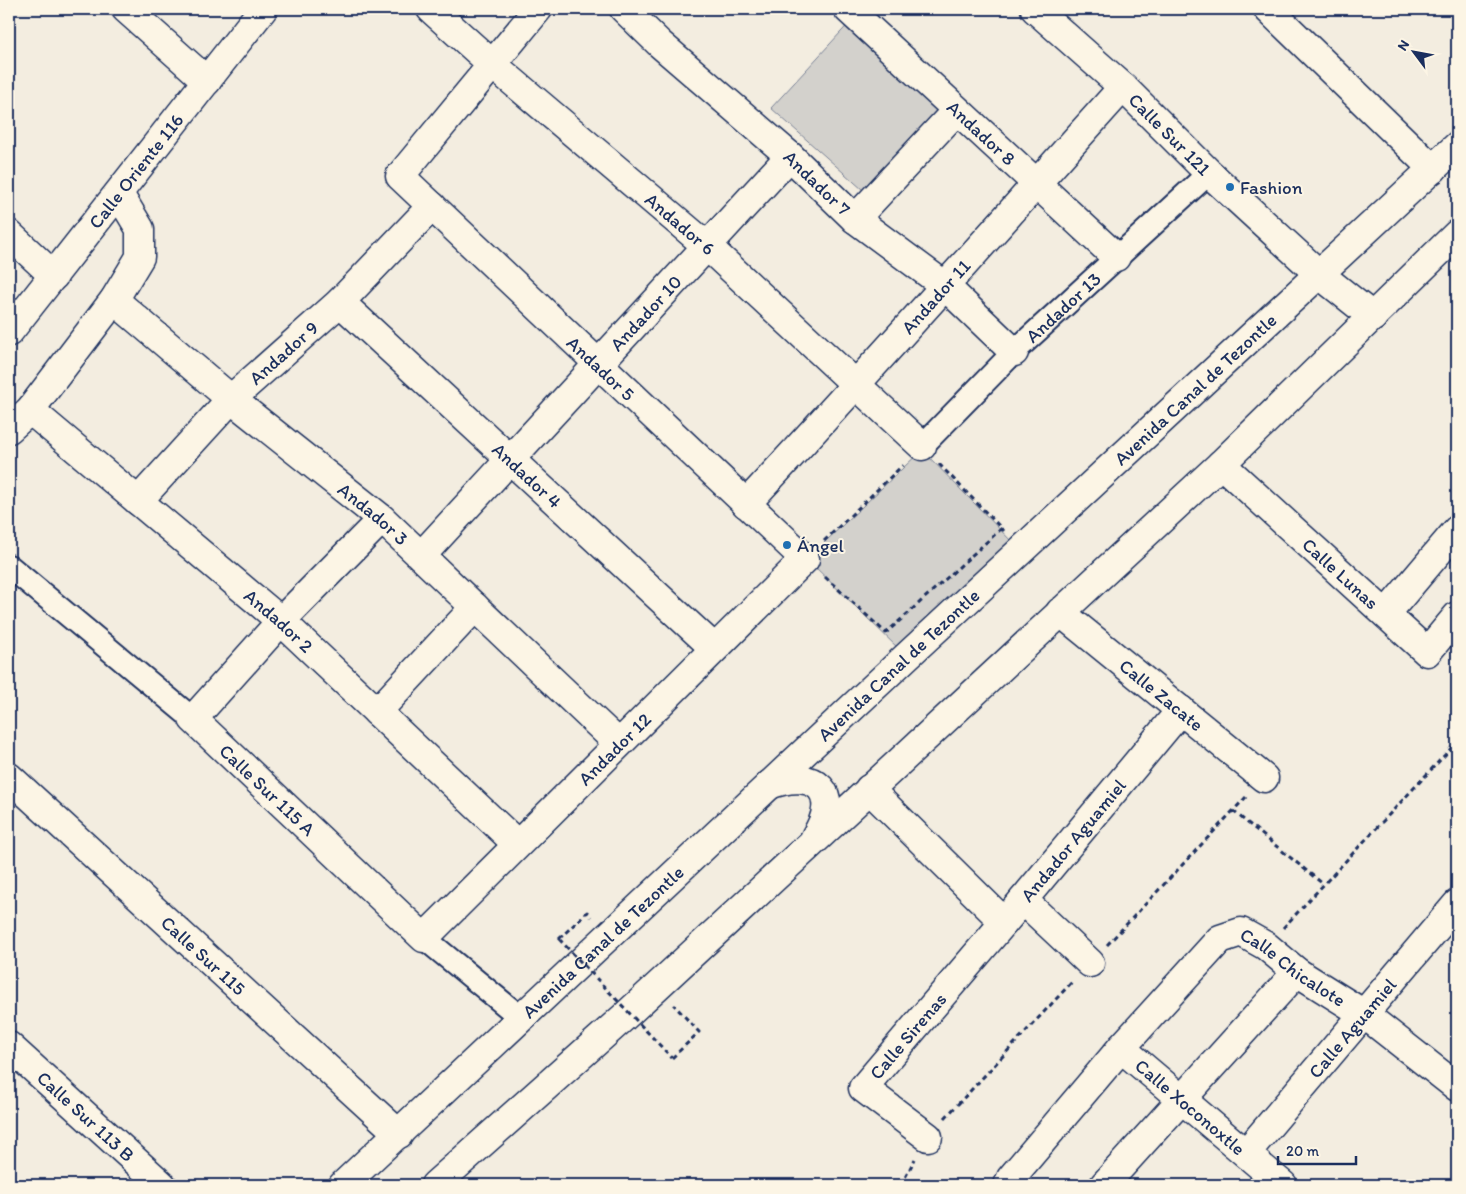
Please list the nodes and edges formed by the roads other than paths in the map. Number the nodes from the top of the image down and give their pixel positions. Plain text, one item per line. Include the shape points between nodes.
1 (126, 9) edge
2 (263, 9) edge
3 (431, 9) edge
4 (538, 9) edge
5 (624, 9) edge
6 (848, 9) edge
7 (1035, 9) edge
8 (1268, 9) edge
9 (492, 64) junction
10 (206, 82) junction
11 (1123, 87) junction
12 (956, 110) junction
13 (1457, 146) edge
14 (790, 156) junction
15 (1433, 169) junction
16 (1209, 173) junction
17 (1036, 184) junction
18 (119, 194) junction
19 (432, 206) junction
20 (855, 219) junction
21 (9, 234) edge
22 (1457, 234) edge
23 (707, 246) junction
24 (1116, 257) junction
25 (1319, 274) junction
26 (54, 276) junction
27 (944, 285) junction
28 (114, 300) junction
29 (340, 302) junction
30 (1373, 317) junction
31 (9, 332) edge
32 (1014, 352) junction
33 (597, 365) junction
34 (857, 386) junction
35 (231, 399) junction
36 (30, 410) junction
37 (9, 429) edge
38 (922, 446) joint
39 (510, 460) junction
40 (1221, 464) junction
41 (138, 501) junction
42 (746, 504) junction
43 (382, 519) junction
44 (1457, 530) edge
45 (421, 556) junction
46 (805, 559) joint
47 (9, 566) edge
48 (475, 607) junction
49 (1060, 612) junction
50 (1386, 614) junction
51 (1457, 616) edge
52 (281, 621) junction
53 (714, 648) junction
54 (1181, 710) junction
55 (377, 712) junction
56 (193, 719) junction
57 (618, 743) junction
58 (9, 776) edge
59 (1264, 778) dead end
60 (769, 785) junction
61 (870, 789) junction
62 (811, 843) junction
63 (518, 844) junction
64 (1023, 900) junction
65 (1457, 904) edge
66 (1004, 922) junction
67 (424, 938) junction
68 (1220, 939) joint
69 (1090, 964) dead end
70 (1297, 972) junction
71 (1364, 1014) junction
72 (520, 1017) junction
73 (9, 1046) edge
74 (1121, 1048) junction
75 (1457, 1087) edge
76 (1181, 1100) junction
77 (399, 1134) junction
78 (928, 1137) dead end
79 (1246, 1153) junction
80 (162, 1185) edge
81 (344, 1185) edge
82 (435, 1185) edge
83 (1008, 1185) edge
84 (1104, 1185) edge
85 (1283, 1185) edge

1 - 10 street
2 - 10 street, Calle Oriente 116
3 - 9 street, Andador 6
4 - 9 street
5 - 14 street, Andador 7
6 - 12 street, Andador 8
7 - 11 street, Calle Sur 121
8 - 15 street
9 - 19 street, Andador 5 via 400,176
9 - 23 street, Andador 6
10 - 18 street, Calle Oriente 116
11 - 16 street, Calle Sur 121
11 - 17 street, Andador 11
12 - 17 street, Andador 8
12 - 20 street
13 - 15 street, Avenida Canal de Tezontle
14 - 20 street, Andador 7
14 - 23 street, Andador 10
15 - 25 street, Avenida Canal de Tezontle
16 - 24 street, Andador 13
16 - 25 street, Calle Sur 121
17 - 24 street, Andador 8
17 - 27 street, Andador 11
18 - 26 street, Calle Oriente 116
18 - 28 street via 140,229 140,257
19 - 29 street, Andador 9
19 - 33 street, Andador 5
20 - 27 street, Andador 7
21 - 26 street
22 - 30 street
23 - 33 street, Andador 10
23 - 34 street, Andador 6
24 - 32 street, Andador 13
25 - 30 street, Calle Sur 121
25 - 60 street, Avenida Canal de Tezontle
26 - 31 street, Calle Oriente 116
27 - 32 street, Andador 7
27 - 34 street, Andador 11
28 - 35 street, Andador 3
28 - 36 street
29 - 35 street, Andador 9
29 - 39 street, Andador 4
30 - 40 street
32 - 38 street, Andador 13
33 - 39 street, Andador 10
33 - 42 street, Andador 5
34 - 38 street, Andador 6
34 - 42 street, Andador 11
35 - 41 street, Andador 9
35 - 43 street, Andador 3
36 - 37 street
36 - 41 street, Andador 2
39 - 45 street, Andador 10
39 - 53 street, Andador 4
40 - 49 street
40 - 50 street, Calle Lunas
41 - 52 street, Andador 2
42 - 46 street, Andador 5
43 - 45 street, Andador 3
43 - 52 street
44 - 50 street
45 - 48 street, Andador 3
46 - 53 street, Andador 12
47 - 56 street, Calle Sur 115 A
48 - 55 street
48 - 57 street, Andador 3
49 - 54 street, Calle Zacate
49 - 61 street
50 - 51 street, Calle Lunas via 1427,652
52 - 55 street, Andador 2
52 - 56 street
53 - 57 street, Andador 12
54 - 59 street, Calle Zacate
54 - 64 street, Andador Aguamiel
55 - 63 street, Andador 2
56 - 67 street, Calle Sur 115 A
57 - 63 street, Andador 12
58 - 77 street, Calle Sur 115
60 - 62 street via 784,779 803,778 822,790 826,814
60 - 72 street, Avenida Canal de Tezontle
61 - 62 street
61 - 66 street
62 - 82 street
63 - 67 street, Andador 12
64 - 66 street, Calle Sirenas
64 - 69 street, Andador Aguamiel
65 - 71 street, Calle Aguamiel
66 - 78 street, Calle Sirenas via 863,1088
67 - 72 street, Calle Sur 115 A
68 - 70 street, Calle Chicalote via 1241,932 1266,946
68 - 74 street, Calle Xoconoxtle
70 - 71 street, Calle Chicalote
70 - 76 street
71 - 75 street, Calle Chicalote
71 - 79 street, Calle Aguamiel
72 - 77 street, Avenida Canal de Tezontle
73 - 80 street, Calle Sur 113 B
74 - 76 street, Calle Xoconoxtle
74 - 83 street, Calle Xoconoxtle
76 - 79 street, Calle Xoconoxtle
76 - 84 street
77 - 81 street, Avenida Canal de Tezontle
79 - 85 street, Calle Xoconoxtle

